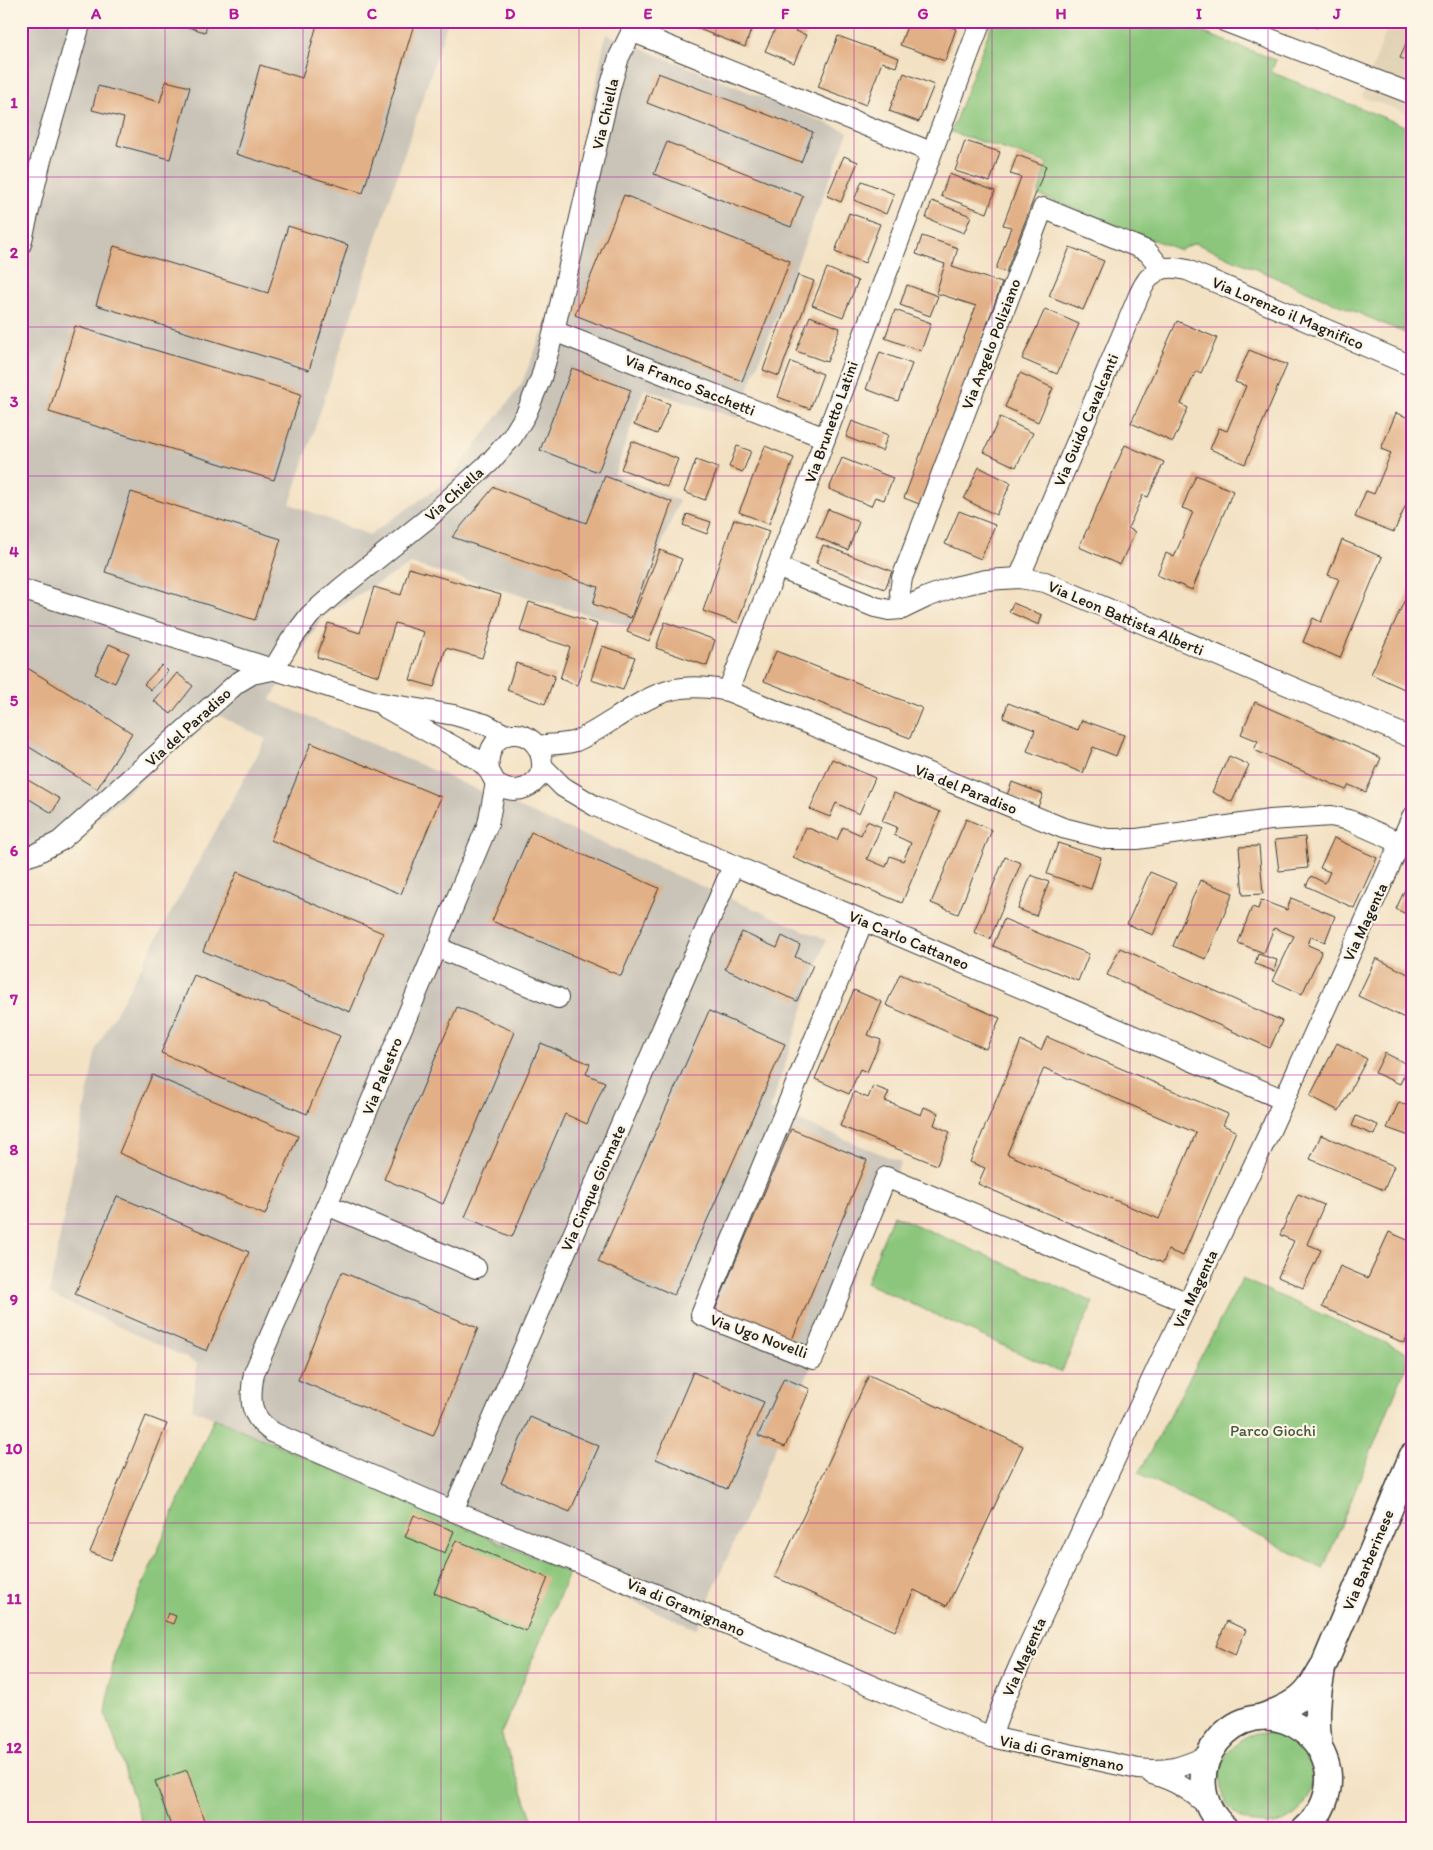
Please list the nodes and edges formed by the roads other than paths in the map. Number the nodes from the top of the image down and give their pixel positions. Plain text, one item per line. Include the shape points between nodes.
1 (81, 21) edge
2 (982, 21) edge
3 (1224, 21) edge
4 (634, 26) edge
5 (1412, 94) edge
6 (931, 152) junction
7 (21, 244) edge
8 (1162, 269) junction
9 (554, 331) junction
10 (1412, 366) edge
11 (825, 438) junction
12 (777, 567) junction
13 (1019, 578) junction
14 (21, 589) edge
15 (902, 609) junction
16 (273, 670) junction
17 (728, 691) junction
18 (376, 702) junction
19 (506, 735) junction
20 (1412, 738) edge
21 (538, 746) junction
22 (543, 767) junction
23 (493, 777) junction
24 (515, 790) junction
25 (1412, 817) edge
26 (488, 823) junction
27 (1406, 845) edge
28 (21, 858) edge
29 (733, 866) junction
30 (864, 921) junction
31 (436, 947) junction
32 (558, 998) dead end
33 (1284, 1100) junction
34 (328, 1205) junction
35 (476, 1268) dead end
36 (1188, 1302) junction
37 (252, 1406) joint
38 (1412, 1456) edge
39 (453, 1511) junction
40 (1324, 1665) junction
41 (1262, 1717) junction
42 (991, 1737) junction
43 (1319, 1746) junction
44 (1207, 1756) junction
45 (1138, 1769) junction
46 (1209, 1807) junction
47 (1225, 1829) edge
48 (1305, 1829) edge

1 - 7 street via 41,160
2 - 6 street, Via Brunetto Latini
3 - 5 street
4 - 6 street
4 - 9 street, Via Chiella via 619,57 610,88
6 - 11 street, Via Brunetto Latini
8 - 10 street, Via Lorenzo il Magnifico via 1187,270
8 - 13 street, Via Guido Cavalcanti via 1151,274 1138,295
8 - 15 street, Via Angelo Poliziano via 1147,251 1043,208 902,578
9 - 11 street, Via Franco Sacchetti
9 - 16 street, Via Chiella via 541,378 512,437 490,462 427,519 310,615
11 - 12 street, Via Brunetto Latini
12 - 15 street, Via Leon Battista Alberti via 875,607
12 - 17 street, Via Brunetto Latini
13 - 15 street, Via Leon Battista Alberti via 986,580 954,587
13 - 20 street, Via Leon Battista Alberti via 1044,582
14 - 16 street
16 - 18 street
16 - 28 street, Via del Paradiso via 252,674 237,683 60,841
17 - 21 street, Via del Paradiso via 690,686 658,693 575,741
17 - 27 street, Via del Paradiso via 1063,828 1107,840 1322,816 1343,818
18 - 19 street via 454,715 485,724
18 - 23 street via 469,754
19 - 21 street via 524,735
19 - 23 street via 494,743 490,751 488,760
21 - 22 street
22 - 24 street via 531,785
22 - 29 street, Via Carlo Cattaneo via 563,787 595,806
23 - 24 street via 509,790
23 - 26 street, Via Palestro
24 - 26 street, Via Palestro
25 - 27 street, Via Magenta
26 - 31 street, Via Palestro
27 - 33 street, Via Magenta
29 - 30 street, Via Carlo Cattaneo
29 - 39 street, Via Cinque Giornate
30 - 33 street, Via Carlo Cattaneo
30 - 36 street, Via Ugo Novelli via 701,1315 813,1358 886,1177
31 - 32 street
31 - 34 street, Via Palestro
33 - 36 street, Via Magenta
34 - 35 street
34 - 37 street, Via Palestro via 254,1374
36 - 42 street, Via Magenta via 1020,1664
37 - 39 street, Via di Gramignano via 255,1416 274,1433
38 - 40 main road, Via Barberinese
39 - 42 street, Via di Gramignano
40 - 41 main road, Via Barberinese via 1299,1698
40 - 43 main road, Via Barberinese via 1317,1704
41 - 43 main road, Via Barberinese via 1281,1719 1298,1726
41 - 44 main road, Via Barberinese via 1233,1726 1218,1739
42 - 45 street, Via di Gramignano
43 - 48 main road, Via Barberinese via 1328,1769 1327,1794 1317,1816
44 - 45 street, Via di Gramignano via 1174,1769
44 - 46 main road, Via Barberinese via 1202,1782
45 - 46 street, Via di Gramignano via 1173,1780
46 - 47 main road, Via Barberinese

